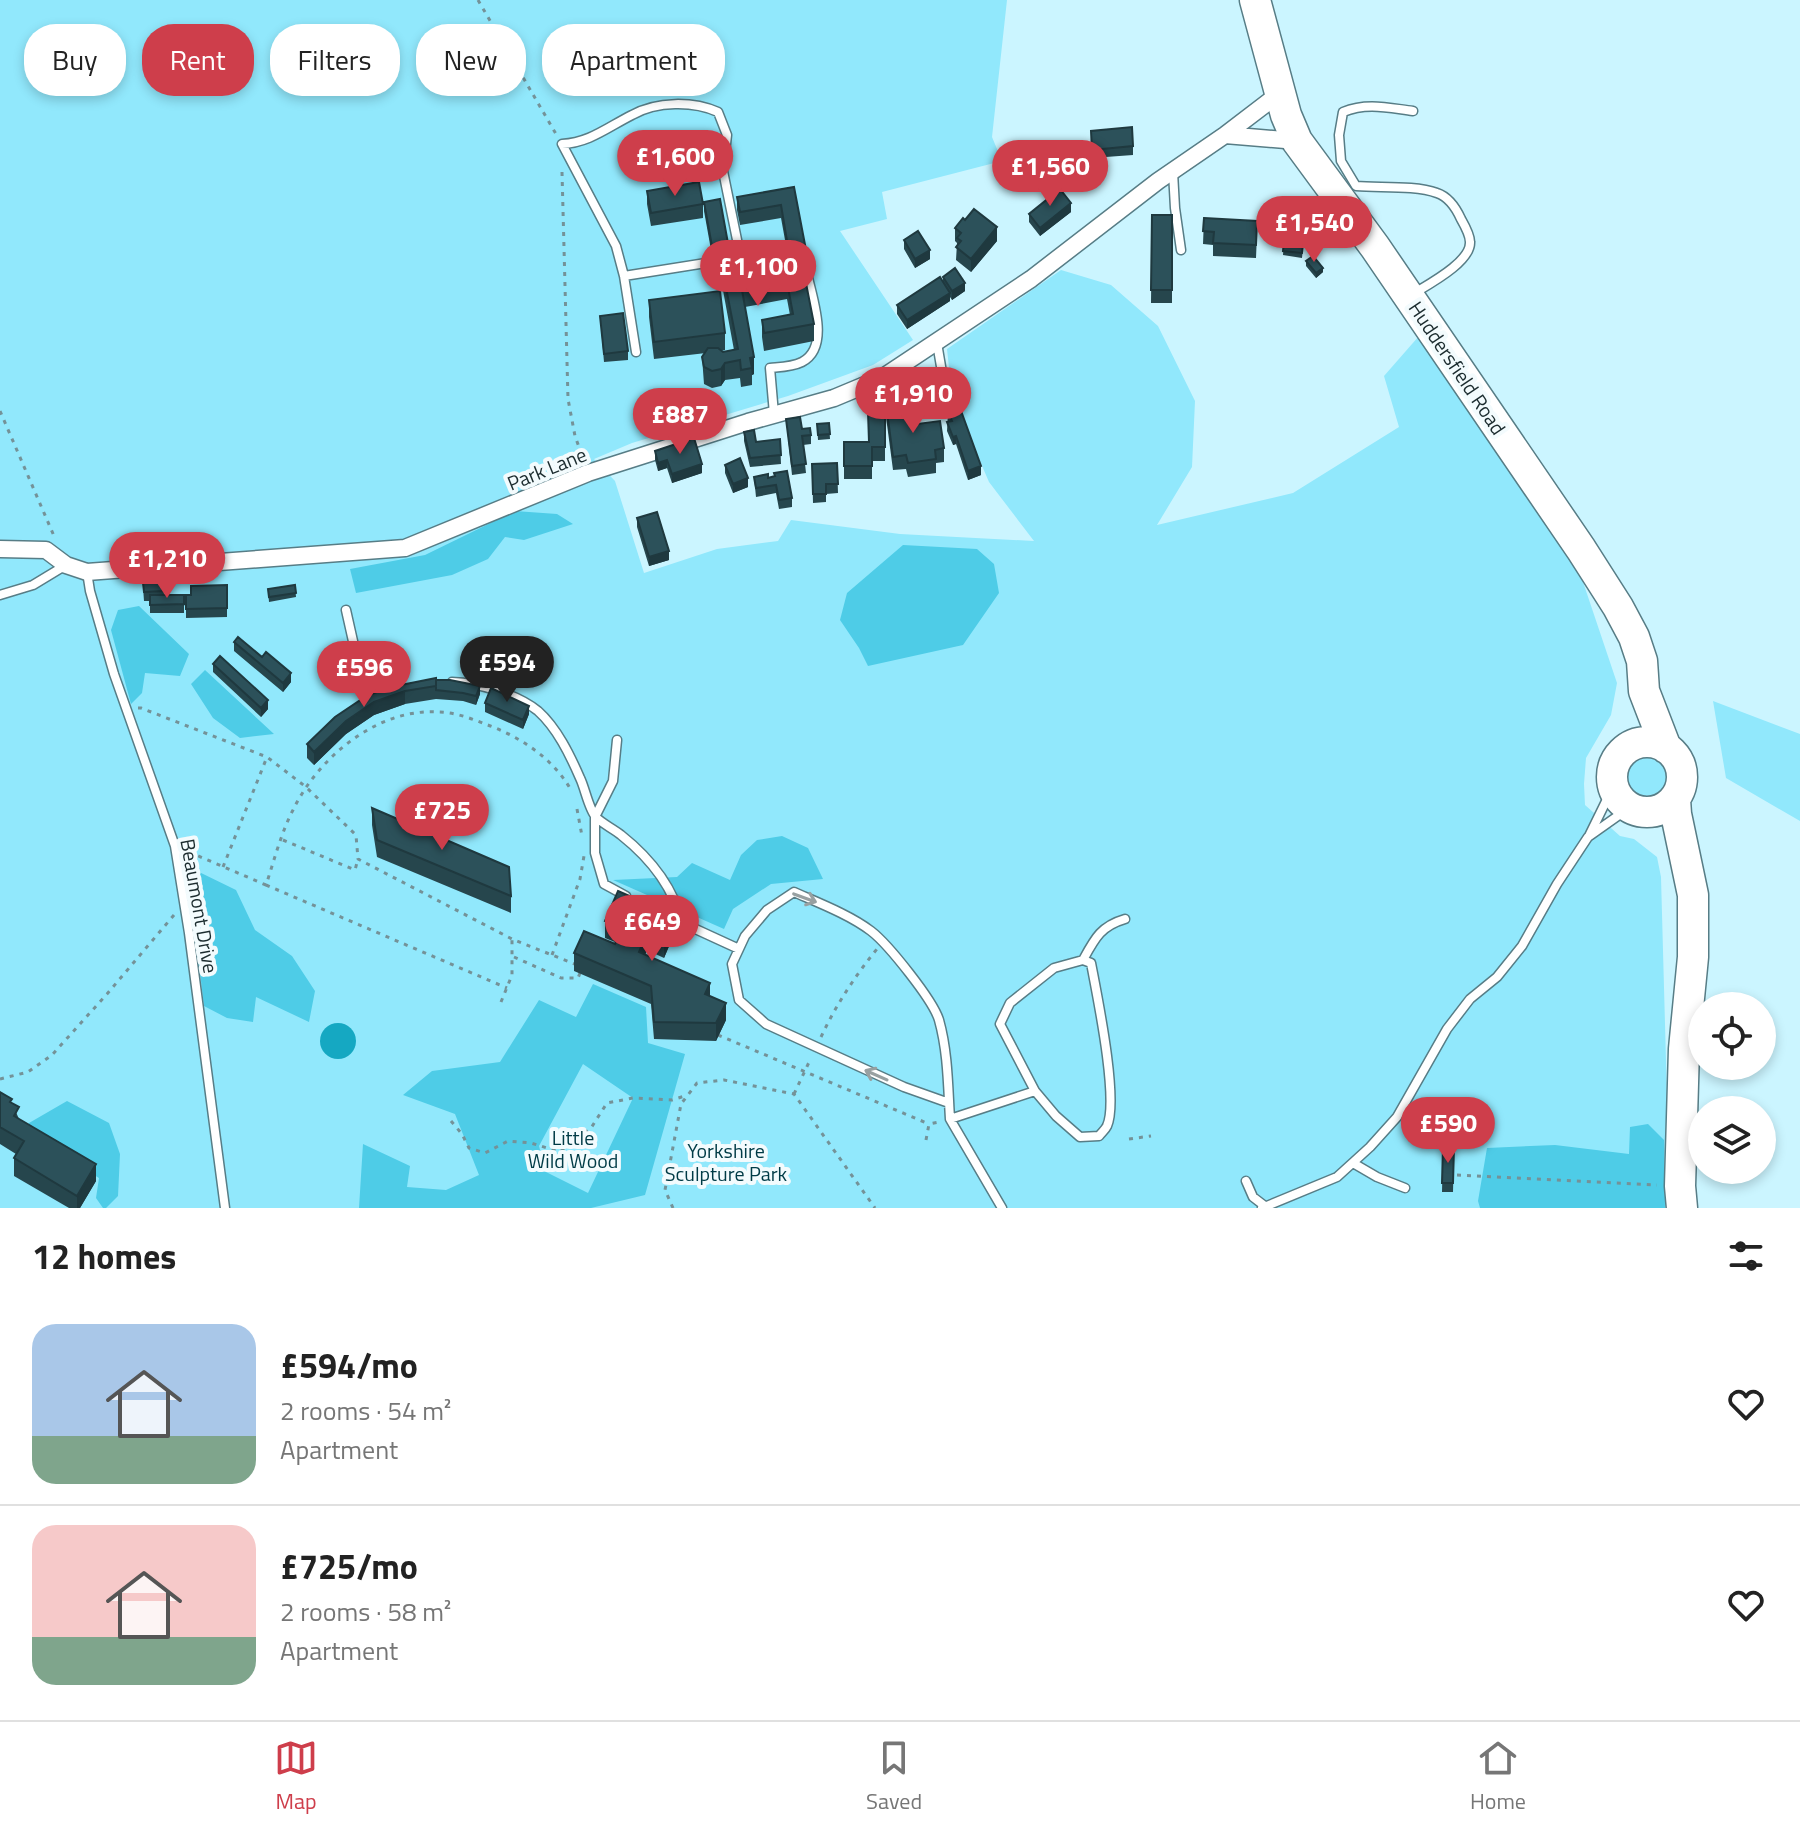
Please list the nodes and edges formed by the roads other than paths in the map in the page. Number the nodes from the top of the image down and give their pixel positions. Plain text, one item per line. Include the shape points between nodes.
1 (1255, 0) edge
2 (1280, 93) junction
3 (1413, 111) dead end
4 (1225, 135) junction
5 (1297, 141) junction
6 (1173, 171) junction
7 (1181, 250) dead end
8 (740, 258) junction
9 (624, 276) junction
10 (776, 277) edge
11 (761, 279) edge
12 (1409, 297) junction
13 (937, 342) junction
14 (636, 352) dead end
15 (952, 409) edge
16 (774, 415) junction
17 (0, 549) edge
18 (66, 565) junction
19 (87, 572) junction
20 (0, 595) edge
21 (346, 610) dead end
22 (436, 681) edge
23 (1644, 691) junction
24 (367, 699) edge
25 (617, 740) dead end
26 (1666, 748) junction
27 (1625, 751) junction
28 (1675, 799) junction
29 (1626, 801) junction
30 (595, 817) junction
31 (1588, 837) junction
32 (1683, 853) junction
33 (640, 903) edge
34 (1125, 919) dead end
35 (739, 949) junction
36 (1083, 960) junction
37 (1035, 1091) junction
38 (949, 1103) junction
39 (950, 1119) junction
40 (1353, 1163) junction
41 (1246, 1181) dead end
42 (1405, 1188) dead end
43 (1681, 1197) edge
44 (1264, 1207) edge
45 (225, 1208) edge
46 (1002, 1208) edge

1 - 2 highway, Huddersfield Road
2 - 4 street, Park Lane
2 - 5 highway, Huddersfield Road
3 - 12 lane via 1355,107 1343,112 1339,135 1341,161 1356,186 1436,193 1449,200 1471,239 1469,253
4 - 5 street
4 - 6 street, Park Lane
5 - 12 highway, Huddersfield Road
6 - 7 lane
6 - 13 street, Park Lane via 1031,279
8 - 9 lane
8 - 9 lane via 723,171 727,135 718,112 704,106 649,107 578,143 562,144 616,246
8 - 11 lane via 746,281
9 - 14 lane
10 - 16 lane via 807,273 819,335 814,352 802,362 770,368
12 - 23 highway, Huddersfield Road via 1618,607 1642,661
13 - 15 lane
13 - 16 street, Park Lane via 882,378
16 - 19 street, Park Lane via 588,473 405,548
17 - 18 street, Park Lane via 46,550
18 - 19 street, Park Lane
18 - 20 lane via 33,585
19 - 45 lane, Beaumont Drive via 126,711 175,846
21 - 24 lane
22 - 30 lane via 491,688 537,711 558,734
23 - 26 highway, Huddersfield Road
23 - 27 highway, Huddersfield Road
25 - 30 lane via 613,781
26 - 27 highway via 1645,742
26 - 28 highway, Huddersfield Road via 1675,756 1682,777
27 - 29 highway, Huddersfield Road via 1613,769
28 - 29 highway via 1647,812
28 - 32 highway, Huddersfield Road
29 - 31 lane
29 - 31 lane
29 - 32 highway, Huddersfield Road via 1662,828
30 - 33 lane via 595,853 604,884
30 - 35 lane via 655,867 675,903 678,921
31 - 40 lane via 1522,946 1470,999 1397,1117
32 - 43 highway, Huddersfield Road via 1693,895 1693,957 1684,1049
34 - 36 lane via 1110,923 1094,938
38 -> 35 lane via 766,1024 739,1000 732,964
35 -> 38 lane via 767,910 794,892 872,932 913,977 938,1018
36 - 37 lane via 1054,968 1010,1003 1000,1024
36 - 37 lane via 1091,963 1100,1009 1111,1095 1107,1125 1099,1136 1080,1137
37 - 39 lane
38 - 39 lane
39 - 46 lane
40 - 42 lane
40 - 44 lane via 1337,1177
41 - 44 lane

